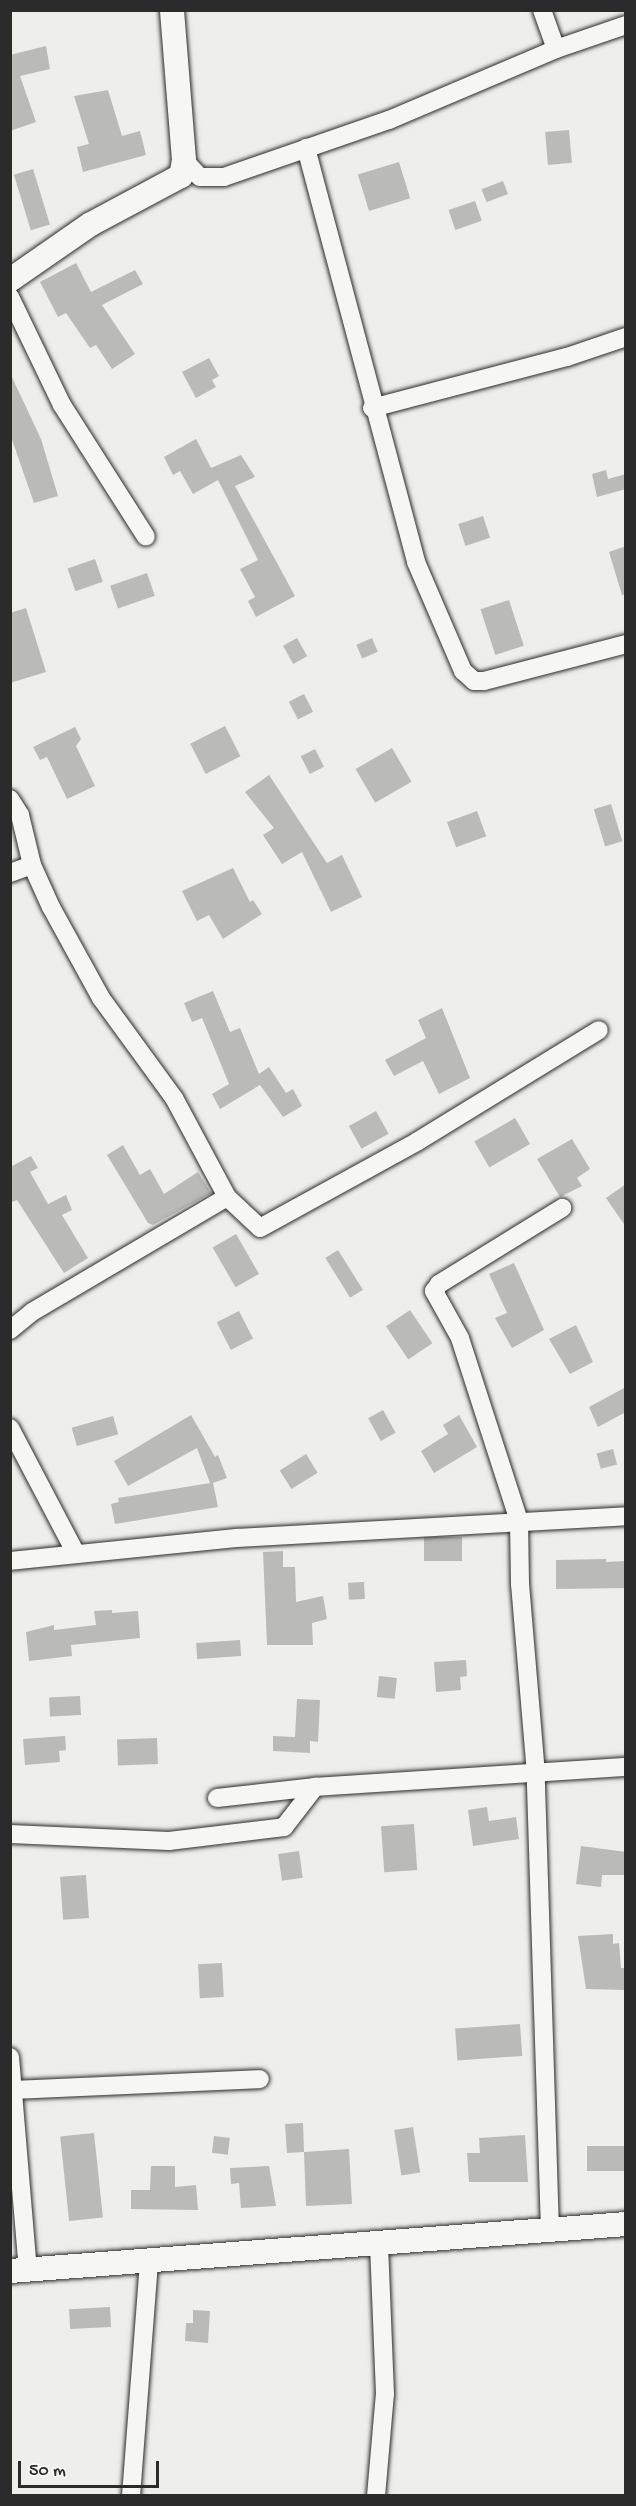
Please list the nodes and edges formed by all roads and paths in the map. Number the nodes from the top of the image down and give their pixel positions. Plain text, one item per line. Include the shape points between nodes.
1 (172, 10) edge
2 (542, 10) edge
3 (626, 25) edge
4 (556, 49) junction
5 (306, 148) junction
6 (184, 160) junction
7 (10, 280) edge
8 (10, 297) edge
9 (626, 337) edge
10 (372, 408) junction
11 (146, 537) dead end
12 (626, 644) edge
13 (10, 799) edge
14 (32, 865) junction
15 (10, 873) edge
16 (599, 1030) dead end
17 (227, 1197) junction
18 (562, 1208) dead end
19 (10, 1330) edge
20 (10, 1428) edge
21 (626, 1516) edge
22 (519, 1521) junction
23 (75, 1552) junction
24 (10, 1561) edge
25 (626, 1767) edge
26 (536, 1774) junction
27 (315, 1787) junction
28 (217, 1798) dead end
29 (10, 1834) edge
30 (10, 2057) edge
31 (260, 2079) dead end
32 (12, 2090) edge
33 (626, 2224) edge
34 (550, 2231) junction
35 (379, 2244) junction
36 (148, 2261) junction
37 (19, 2271) edge
38 (131, 2496) edge
39 (376, 2496) edge

1 - 6 main road
2 - 4 street
3 - 4 street
4 - 5 street via 389,120
5 - 6 street via 208,179
5 - 10 street
6 - 7 main road via 182,176 91,224
8 - 11 street via 62,405
9 - 10 street via 567,357
10 - 12 street via 416,562 466,676 484,681
13 - 14 street via 20,815
14 - 15 street
14 - 17 street via 101,998 174,1098
16 - 17 street via 418,1141 267,1225 260,1228 253,1224
17 - 19 street via 32,1312
18 - 22 street via 438,1284 434,1291 460,1338
20 - 23 street
21 - 22 street
22 - 23 street
22 - 26 street via 520,1584
23 - 24 street
25 - 26 street
26 - 27 street
26 - 34 street
27 - 28 street
27 - 29 street via 284,1827 169,1840
30 - 32 street
31 - 32 street
32 - 37 street
33 - 34 main road
34 - 35 main road
35 - 36 main road
35 - 39 street via 386,2394
36 - 37 main road
36 - 38 street

